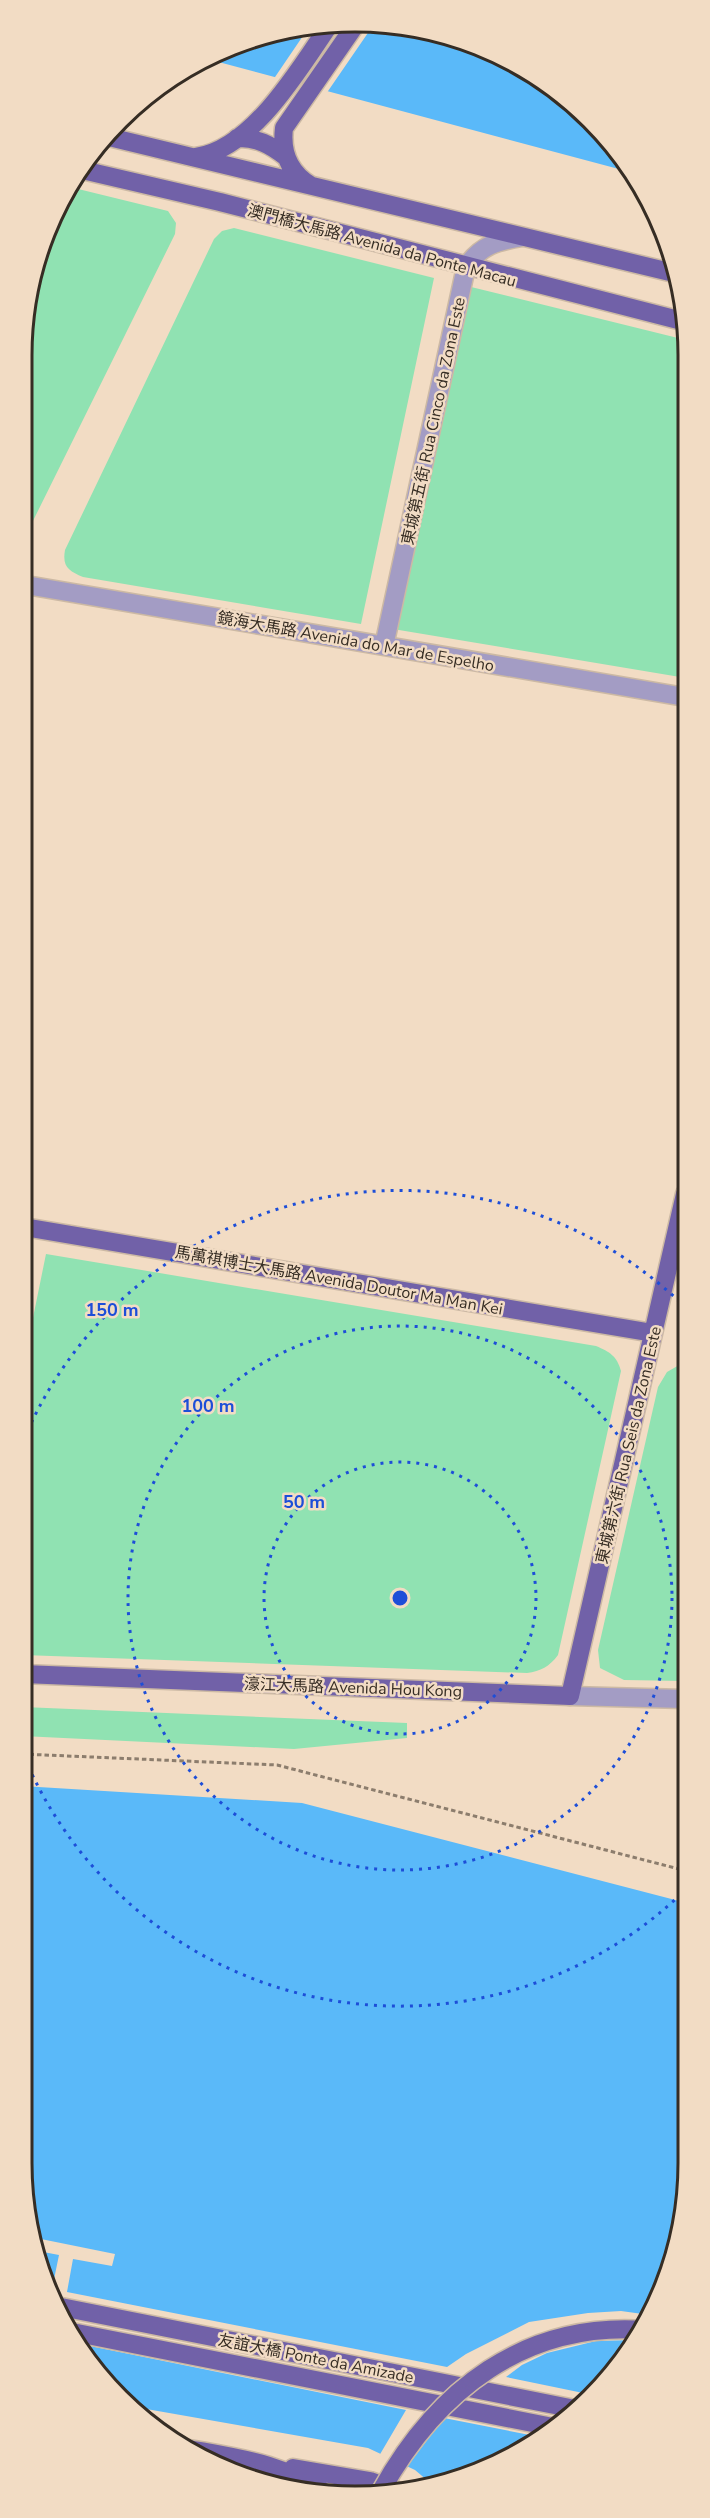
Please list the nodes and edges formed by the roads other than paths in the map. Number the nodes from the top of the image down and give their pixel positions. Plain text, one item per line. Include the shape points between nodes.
1 (351, 32) edge
2 (324, 33) edge
3 (115, 138) edge
4 (237, 138) junction
5 (193, 157) junction
6 (286, 157) junction
7 (89, 171) edge
8 (316, 189) junction
9 (527, 236) junction
10 (466, 267) junction
11 (667, 271) edge
12 (677, 319) edge
13 (32, 586) edge
14 (384, 646) junction
15 (678, 696) edge
16 (678, 1224) edge
17 (32, 1228) edge
18 (653, 1333) junction
19 (32, 1674) edge
20 (570, 1696) junction
21 (678, 1699) edge
22 (66, 2308) edge
23 (632, 2330) edge
24 (80, 2334) edge
25 (566, 2407) edge
26 (544, 2425) edge
27 (213, 2454) edge
28 (268, 2464) junction
29 (309, 2483) edge
30 (382, 2485) edge
31 (385, 2485) edge

1 - 6 main road via 284,128
2 - 4 main road via 273,106
3 - 5 main road
4 - 5 main road via 206,155
4 - 6 main road via 263,142
5 - 8 main road
6 - 8 main road via 301,180
7 - 10 main road, 澳門橋大馬路 Avenida da Ponte Macau
8 - 9 main road
9 - 10 street via 484,246
9 - 11 main road
10 - 12 main road, 澳門橋大馬路 Avenida da Ponte Macau
10 - 14 street, 東城第五街 Rua Cinco da Zona Este
13 - 14 street, 鏡海大馬路 Avenida do Mar de Espelho
14 - 15 street, 鏡海大馬路 Avenida do Mar de Espelho
16 - 18 main road, 東城第六街 Rua Seis da Zona Este
17 - 18 main road, 馬萬祺博士大馬路 Avenida Doutor Ma Man Kei
18 - 20 main road, 東城第六街 Rua Seis da Zona Este
19 - 20 main road, 濠江大馬路 Avenida Hou Kong
20 - 21 street, 濠江大馬路 Avenida Hou Kong
22 - 25 main road, 友誼大橋 Ponte da Amizade
23 - 31 main road, bridge via 599,2331 560,2339 486,2371 427,2422
24 - 26 main road, 友誼大橋 Ponte da Amizade
27 - 28 main road
28 - 29 main road
28 - 30 main road

